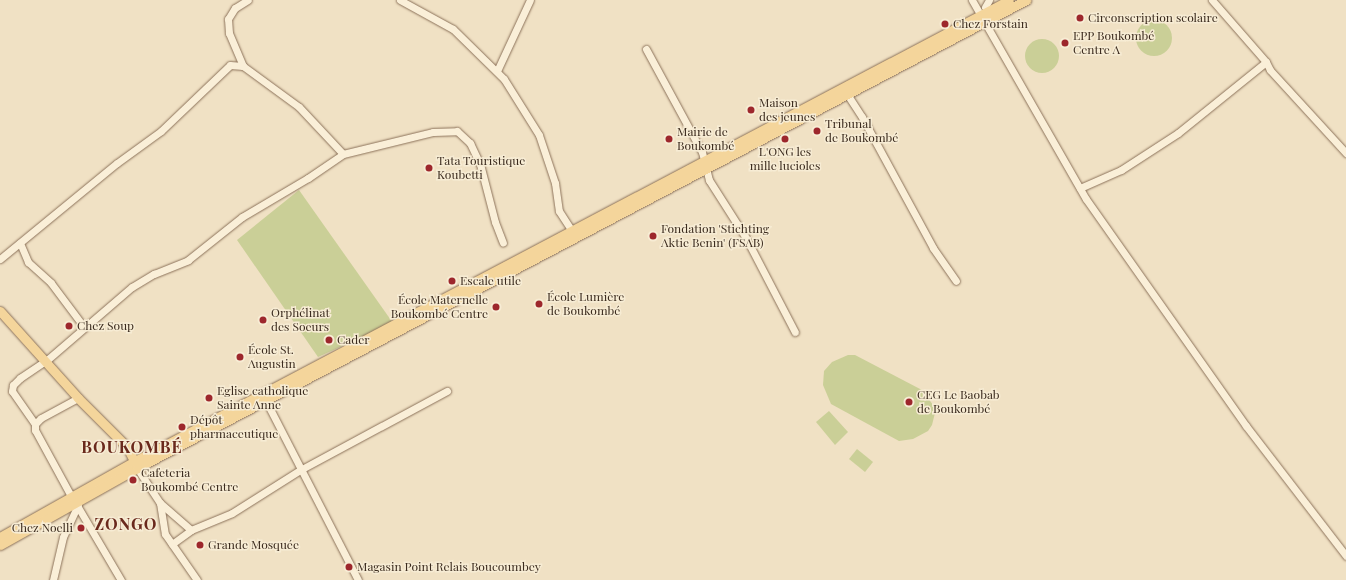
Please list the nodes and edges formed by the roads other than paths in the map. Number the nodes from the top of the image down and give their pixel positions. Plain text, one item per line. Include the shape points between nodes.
1 (248, 0) edge
2 (400, 0) edge
3 (530, 0) edge
4 (972, 0) edge
5 (989, 0) edge
6 (1009, 0) edge
7 (1026, 0) edge
8 (1212, 0) edge
9 (984, 14) junction
10 (646, 49) dead end
11 (1266, 62) junction
12 (243, 66) junction
13 (497, 71) junction
14 (846, 94) junction
15 (1346, 152) edge
16 (343, 154) junction
17 (707, 164) junction
18 (1080, 188) junction
19 (587, 227) junction
20 (572, 231) junction
21 (20, 243) junction
22 (503, 243) dead end
23 (0, 258) edge
24 (956, 281) dead end
25 (0, 311) edge
26 (84, 327) junction
27 (795, 332) dead end
28 (46, 360) junction
29 (447, 391) dead end
30 (78, 398) junction
31 (266, 401) junction
32 (35, 424) junction
33 (136, 465) junction
34 (300, 470) junction
35 (76, 501) junction
36 (160, 503) junction
37 (191, 530) junction
38 (0, 537) edge
39 (172, 544) junction
40 (0, 545) edge
41 (1346, 556) edge
42 (194, 579) edge
43 (53, 580) edge
44 (121, 580) edge
45 (358, 580) edge

1 - 12 street via 235,8 228,20 229,33
2 - 13 street via 453,28
3 - 13 street
4 - 9 street
5 - 9 street
6 - 9 main road
7 - 9 main road
8 - 11 street
9 - 14 main road
9 - 17 main road
9 - 18 street
10 - 17 street via 671,97 688,122
11 - 15 street via 1270,70
11 - 18 street via 1178,134 1121,170
12 - 16 street via 299,107
12 - 21 street via 230,65 161,131 117,163
13 - 20 street via 519,100 540,135 555,183 559,211
14 - 17 main road
14 - 24 street via 862,117 933,248
16 - 22 street via 433,132 457,131 470,143 480,164
16 - 26 street via 242,217 188,260 154,274 132,287
17 - 19 main road
17 - 27 street via 709,180 746,238
18 - 41 street via 1246,426
19 - 20 main road
19 - 31 main road
20 - 33 main road
21 - 23 street
21 - 26 street via 28,262 51,283
25 - 28 main road
26 - 28 street
28 - 30 main road
28 - 32 street via 13,385 12,391
29 - 34 street
30 - 32 street via 41,418
30 - 33 main road via 127,447
31 - 33 main road
31 - 34 street
32 - 35 street via 35,430
33 - 35 main road
33 - 36 street
34 - 37 street via 232,513
34 - 45 street
35 - 38 main road
35 - 40 main road
35 - 43 street via 63,537
35 - 44 street
36 - 37 street
36 - 39 street via 165,534
37 - 39 street
39 - 42 street

